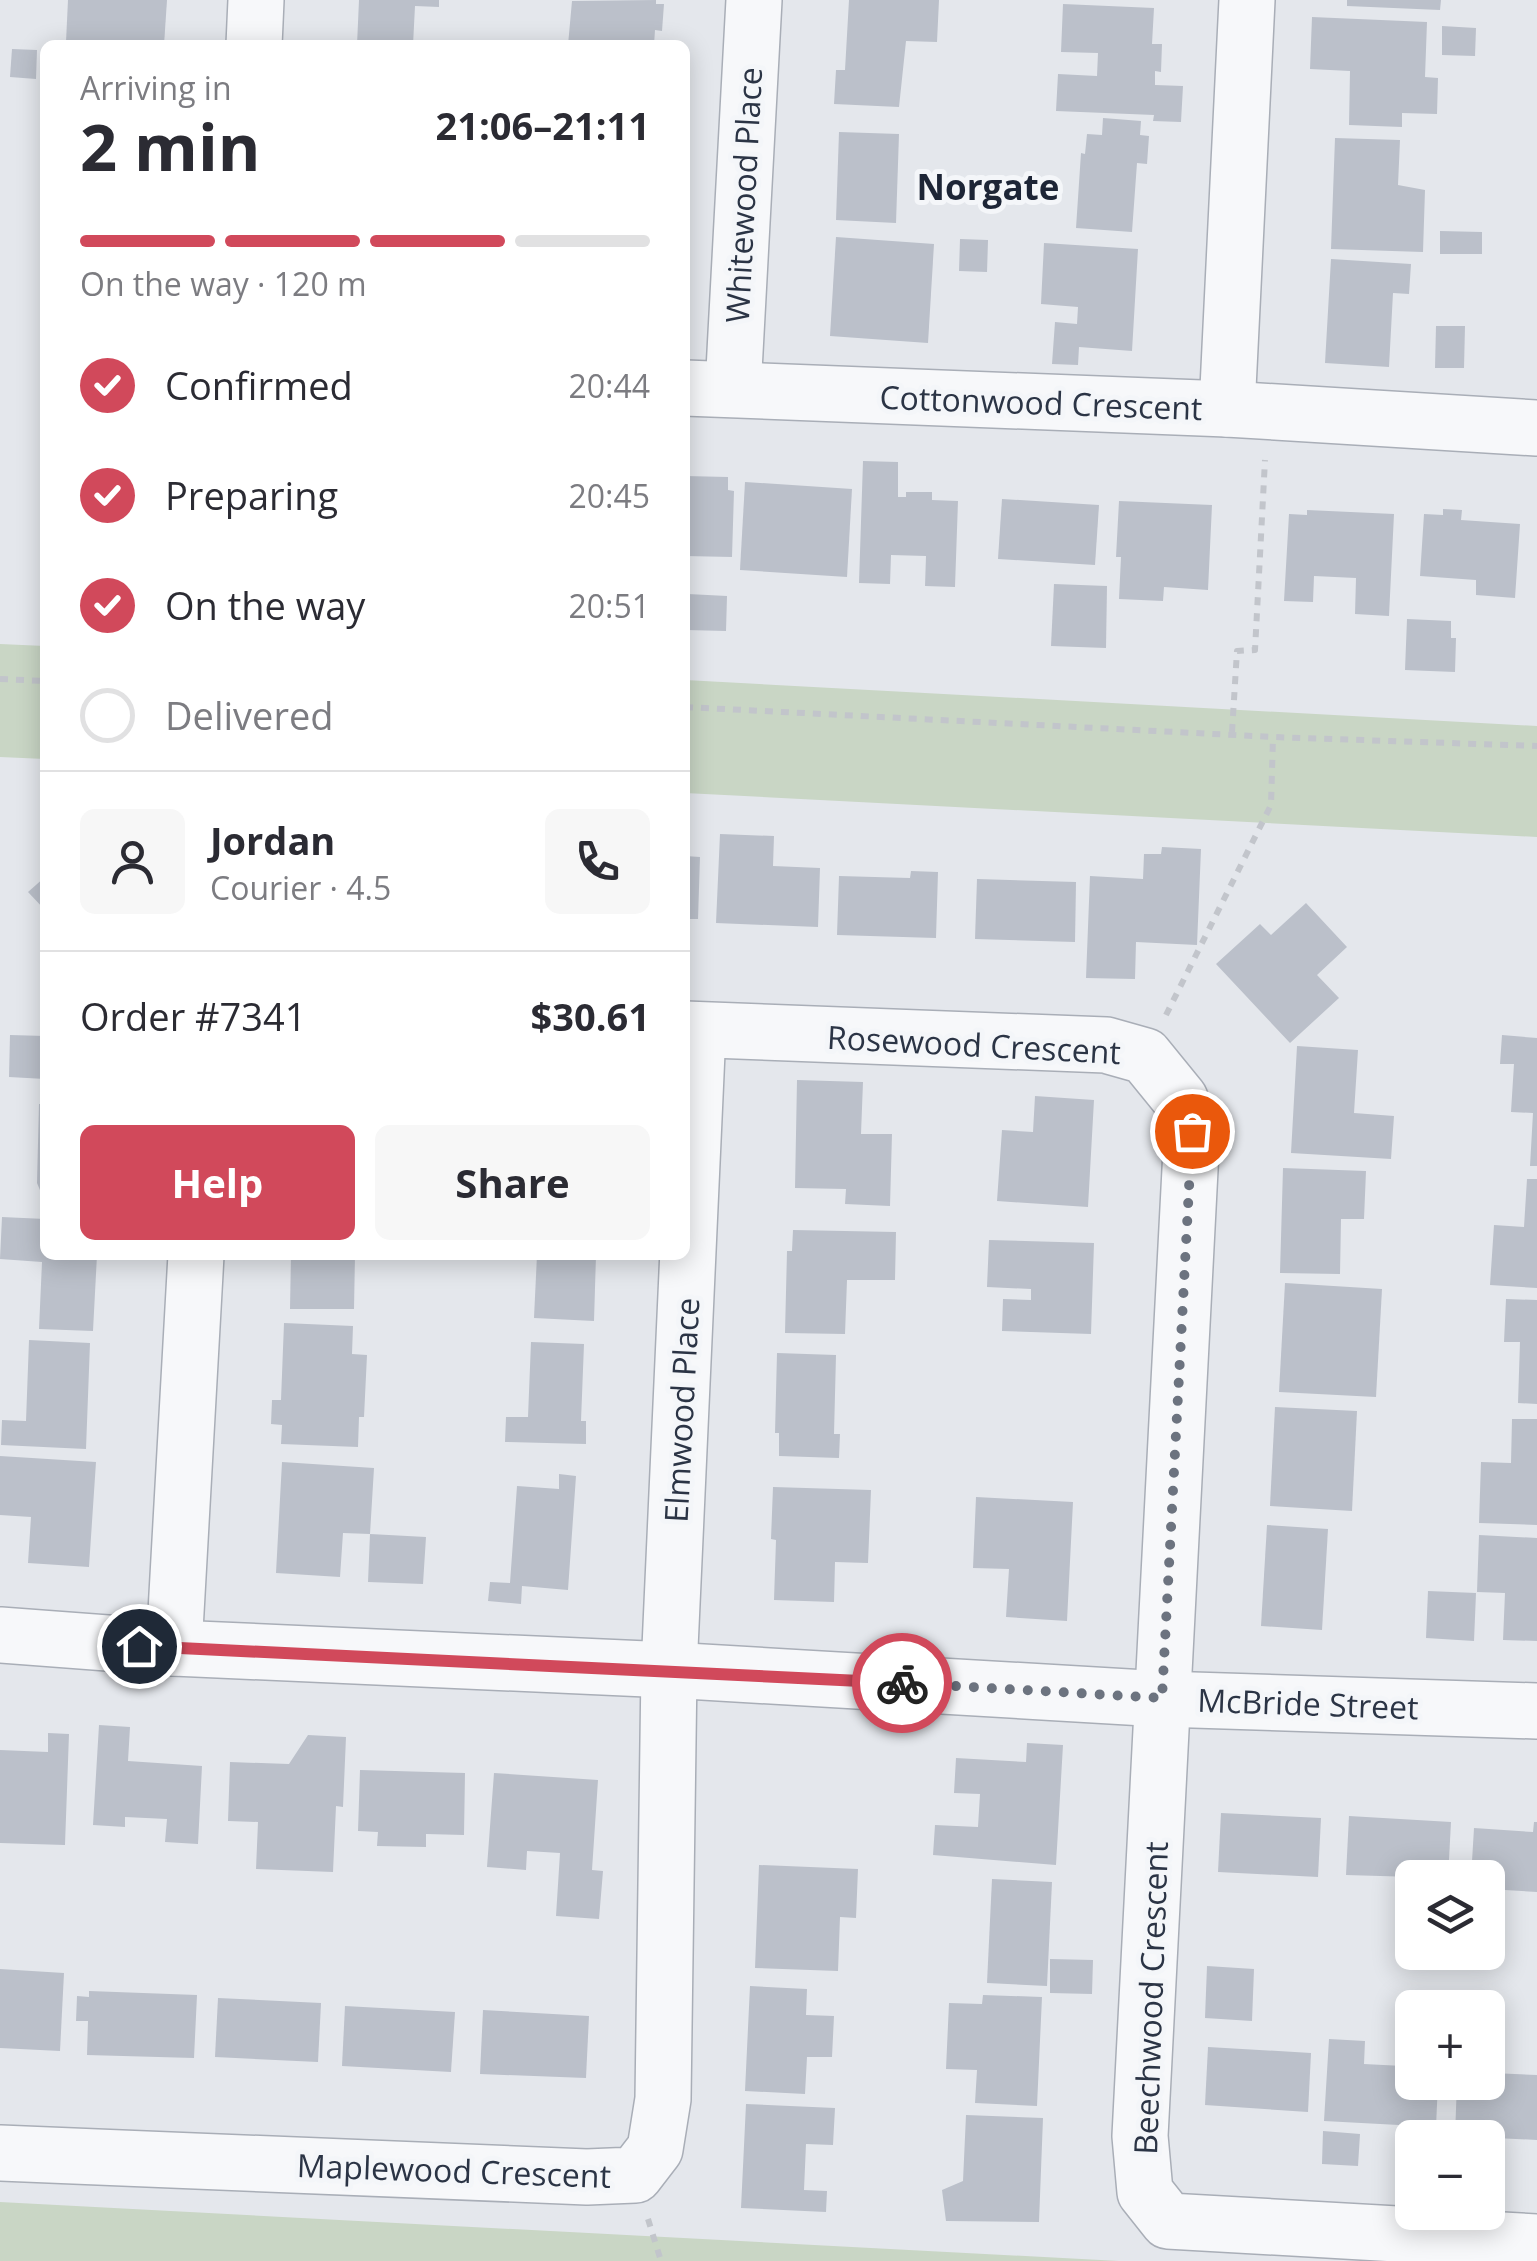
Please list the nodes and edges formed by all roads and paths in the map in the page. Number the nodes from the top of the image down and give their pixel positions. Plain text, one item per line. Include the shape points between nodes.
1 (256, 0) edge
2 (754, 0) edge
3 (1247, 0) edge
4 (254, 40) edge
5 (709, 388) edge
6 (1226, 410) junction
7 (1537, 428) edge
8 (0, 680) edge
9 (40, 681) edge
10 (690, 708) edge
11 (1232, 732) junction
12 (1273, 737) junction
13 (1537, 746) edge
14 (692, 1029) edge
15 (1145, 1056) junction
16 (690, 1082) edge
17 (196, 1260) edge
18 (683, 1260) edge
19 (0, 1635) edge
20 (174, 1648) junction
21 (668, 1670) junction
22 (1162, 1698) junction
23 (1537, 1711) edge
24 (0, 2152) edge
25 (1537, 2242) edge

1 - 4 street
2 - 5 street, Whitewood Place
3 - 6 street, Cottonwood Crescent
5 - 6 street, Cottonwood Crescent
6 - 7 street
6 - 11 path via 1266,450 1254,650 1237,652
8 - 9 path
10 - 11 path
11 - 12 path
12 - 13 path
12 - 15 path via 1271,804
14 - 15 street, Rosewood Crescent via 1106,1045
14 - 16 street, Elmwood Place
15 - 22 street, Rosewood Crescent via 1180,1099 1192,1131
17 - 20 street
18 - 21 street, Elmwood Place
19 - 20 street, McBride Street
20 - 21 street, McBride Street
21 - 22 street, McBride Street
21 - 24 street, Maplewood Crescent via 664,2099 655,2149 635,2175
22 - 23 street, McBride Street
22 - 25 street, Beechwood Crescent via 1140,2136 1146,2192 1168,2221

